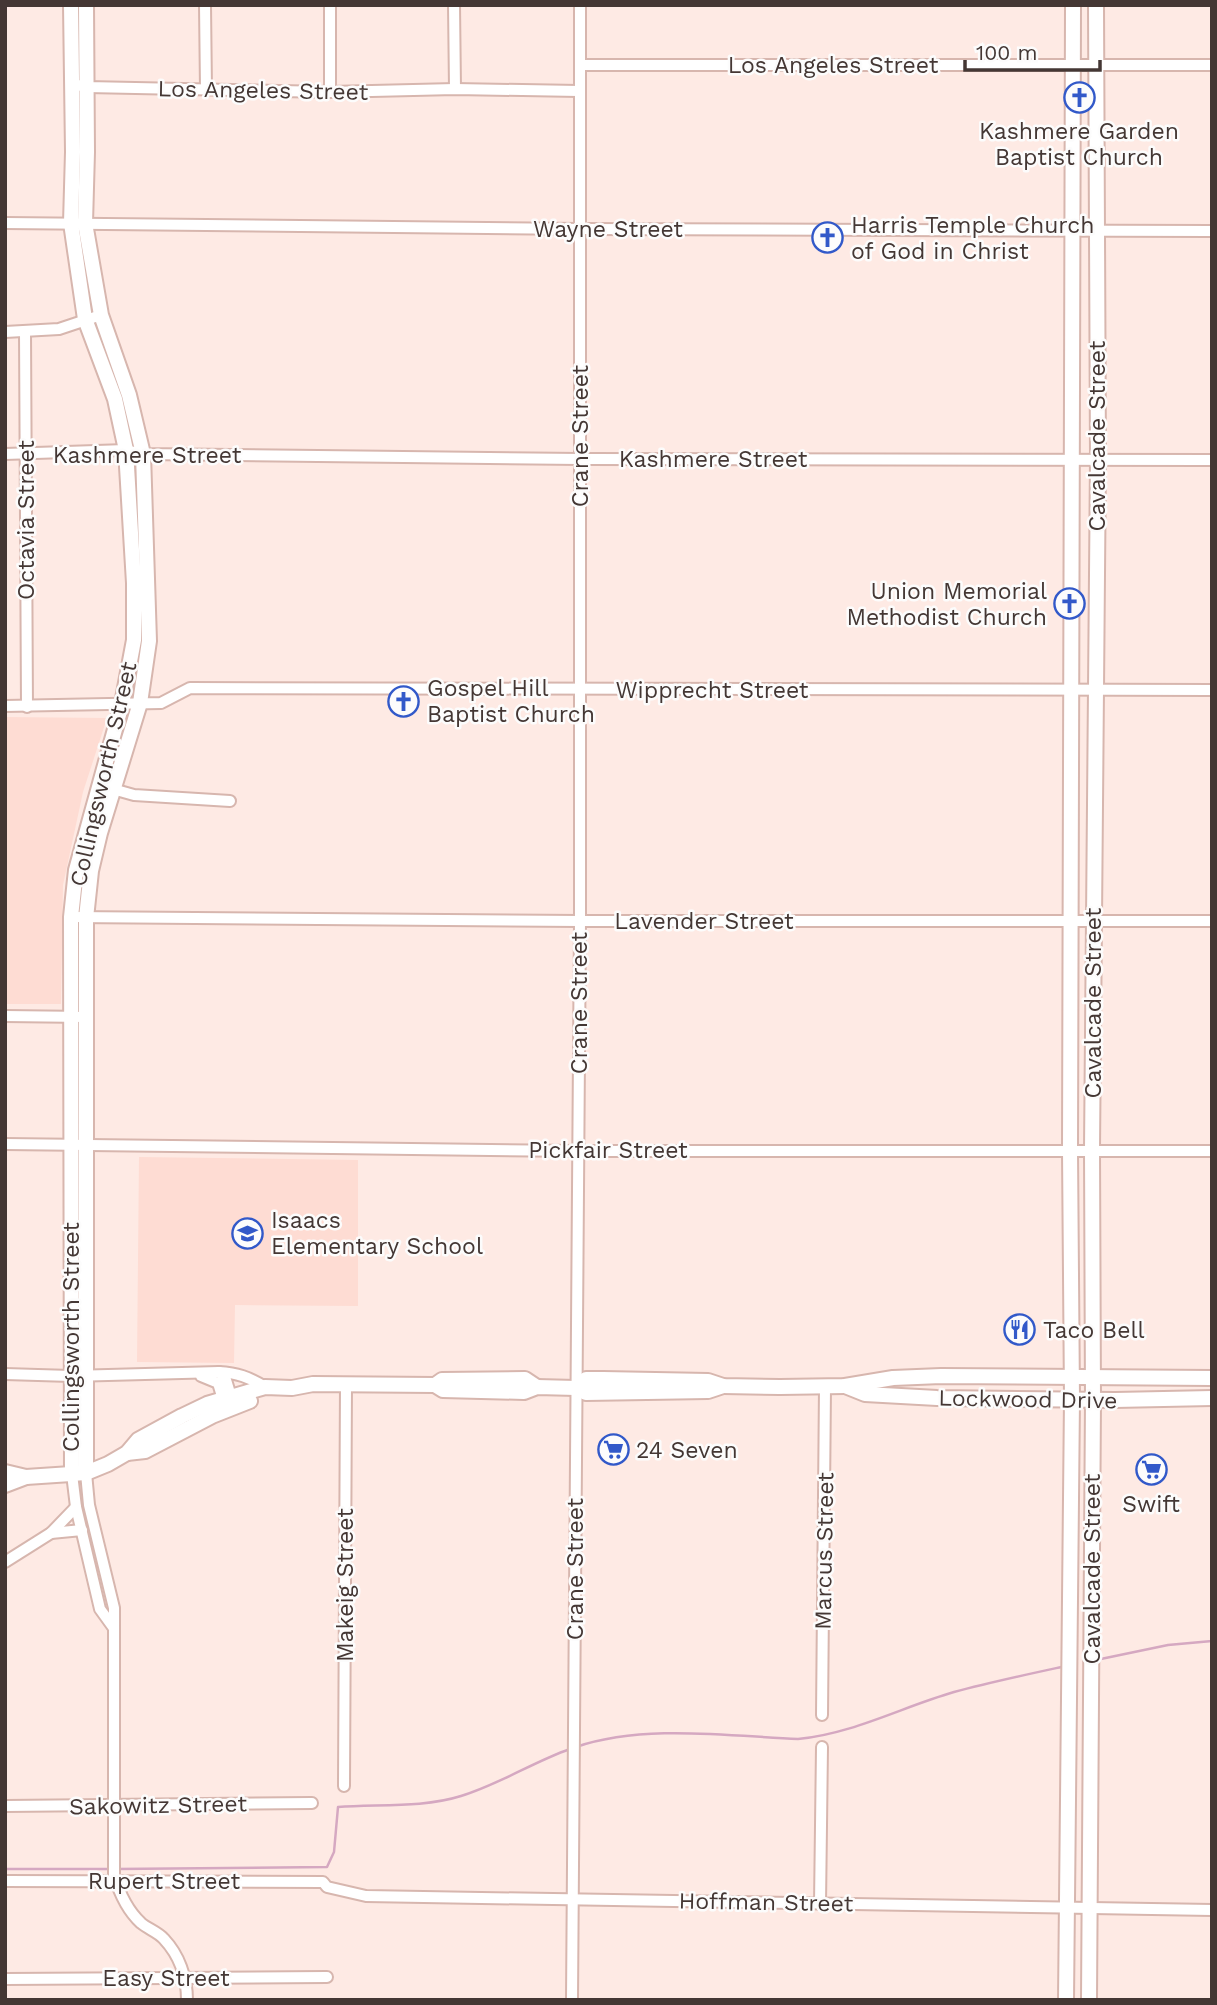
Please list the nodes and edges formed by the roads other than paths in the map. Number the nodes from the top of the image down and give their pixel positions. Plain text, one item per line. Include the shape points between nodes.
1 (71, 5) edge
2 (86, 5) edge
3 (205, 5) edge
4 (330, 5) edge
5 (454, 5) edge
6 (580, 5) edge
7 (1073, 5) edge
8 (1096, 5) edge
9 (1073, 64) junction
10 (580, 65) junction
11 (1097, 65) junction
12 (1212, 65) edge
13 (80, 85) junction
14 (455, 89) junction
15 (206, 90) junction
16 (579, 91) junction
17 (330, 92) junction
18 (5, 223) edge
19 (78, 223) junction
20 (580, 229) junction
21 (1072, 230) junction
22 (1096, 230) junction
23 (1212, 231) edge
24 (101, 315) junction
25 (85, 319) junction
26 (5, 332) edge
27 (25, 332) junction
28 (1072, 342) junction
29 (1097, 342) junction
30 (126, 450) junction
31 (5, 454) edge
32 (143, 454) junction
33 (26, 455) junction
34 (580, 459) junction
35 (1072, 459) junction
36 (1098, 459) junction
37 (1212, 460) edge
38 (1072, 573) junction
39 (1097, 573) junction
40 (1072, 689) junction
41 (1096, 689) junction
42 (580, 690) junction
43 (1212, 690) edge
44 (140, 703) junction
45 (122, 704) junction
46 (5, 706) edge
47 (27, 707) junction
48 (106, 787) junction
49 (230, 801) dead end
50 (1072, 804) junction
51 (1094, 805) junction
52 (78, 917) junction
53 (1071, 920) junction
54 (1093, 920) junction
55 (580, 921) junction
56 (1212, 921) edge
57 (5, 1016) edge
58 (78, 1017) junction
59 (1071, 1035) junction
60 (1093, 1036) junction
61 (5, 1144) edge
62 (79, 1144) junction
63 (1092, 1150) junction
64 (577, 1151) junction
65 (1070, 1151) junction
66 (1212, 1151) edge
67 (219, 1372) junction
68 (5, 1374) edge
69 (191, 1374) junction
70 (78, 1376) junction
71 (941, 1376) junction
72 (1072, 1377) junction
73 (1093, 1378) junction
74 (1212, 1378) edge
75 (346, 1384) junction
76 (845, 1386) junction
77 (265, 1387) junction
78 (825, 1387) junction
79 (284, 1388) junction
80 (576, 1388) junction
81 (937, 1398) junction
82 (1212, 1398) edge
83 (1072, 1399) junction
84 (1094, 1400) junction
85 (228, 1403) junction
86 (5, 1472) edge
87 (79, 1473) junction
88 (26, 1477) junction
89 (5, 1485) edge
90 (76, 1507) junction
91 (82, 1530) junction
92 (51, 1533) junction
93 (5, 1562) edge
94 (1071, 1569) junction
95 (1092, 1569) junction
96 (113, 1627) junction
97 (822, 1715) dead end
98 (1070, 1733) junction
99 (1091, 1733) junction
100 (822, 1747) dead end
101 (344, 1786) dead end
102 (312, 1803) dead end
103 (114, 1805) junction
104 (5, 1806) edge
105 (115, 1873) junction
106 (5, 1881) edge
107 (323, 1882) joint
108 (573, 1899) junction
109 (820, 1904) junction
110 (1067, 1906) junction
111 (1090, 1907) junction
112 (1212, 1910) edge
113 (185, 1977) junction
114 (327, 1977) dead end
115 (5, 1979) edge
116 (187, 2000) edge
117 (572, 2000) edge
118 (1066, 2000) edge
119 (1089, 2000) edge

1 - 13 main road, Collingsworth Street
2 - 13 main road, Collingsworth Street
3 - 15 street
4 - 17 street
5 - 14 street
6 - 10 street, Crane Street
7 - 9 main road, Cavalcade Street
8 - 11 main road, Cavalcade Street
9 - 10 street, Los Angeles Street
9 - 11 street, Los Angeles Street
9 - 21 main road, Cavalcade Street
10 - 16 street, Crane Street
11 - 12 street, Los Angeles Street
11 - 22 main road, Cavalcade Street
13 - 15 street, Los Angeles Street
13 - 19 main road, Collingsworth Street
14 - 16 street, Los Angeles Street
14 - 17 street, Los Angeles Street
15 - 17 street, Los Angeles Street
16 - 20 street, Crane Street
18 - 19 street, Wayne Street
19 - 20 street, Wayne Street
19 - 24 main road, Collingsworth Street
19 - 25 main road, Collingsworth Street
20 - 21 street, Wayne Street
20 - 34 street, Crane Street
21 - 22 street, Wayne Street
21 - 28 main road, Cavalcade Street
22 - 23 street, Wayne Street
22 - 29 main road, Cavalcade Street
24 - 25 street
24 - 32 main road, Collingsworth Street via 129,395
25 - 27 street via 59,329
25 - 30 main road, Collingsworth Street via 115,399
26 - 27 street
27 - 33 street, Octavia Street
28 - 29 main road
28 - 35 main road, Cavalcade Street
29 - 36 main road, Cavalcade Street
30 - 32 street, Kashmere Street
30 - 33 street, Kashmere Street
30 - 45 main road, Collingsworth Street via 134,640
31 - 33 street, Kashmere Street
32 - 34 street, Kashmere Street
32 - 44 main road, Collingsworth Street via 149,641
33 - 47 street, Octavia Street
34 - 35 street, Kashmere Street
34 - 42 street, Crane Street
35 - 36 street, Kashmere Street
35 - 38 main road, Cavalcade Street
36 - 37 street, Kashmere Street
36 - 39 main road, Cavalcade Street
38 - 39 main road
38 - 40 main road, Cavalcade Street
39 - 41 main road, Cavalcade Street
40 - 41 street, Wipprecht Street
40 - 42 street, Wipprecht Street
40 - 50 main road, Cavalcade Street
41 - 43 street, Wipprecht Street
41 - 51 main road, Cavalcade Street
42 - 44 street, Wipprecht Street via 190,688 161,703
42 - 55 street, Crane Street
44 - 45 street, Wipprecht Street
44 - 48 main road, Collingsworth Street
45 - 47 street, Wipprecht Street
45 - 48 main road, Collingsworth Street
46 - 47 street, Wipprecht Street
48 - 49 street via 134,795
48 - 52 main road, Collingsworth Street
50 - 51 main road
50 - 53 main road, Cavalcade Street
51 - 54 main road, Cavalcade Street
52 - 55 street, Lavender Street
52 - 58 main road, Collingsworth Street
53 - 54 street, Lavender Street
53 - 55 street, Lavender Street
53 - 59 main road, Cavalcade Street
54 - 56 street, Lavender Street
54 - 60 main road, Cavalcade Street
55 - 64 street, Crane Street
57 - 58 street
58 - 62 main road, Collingsworth Street
59 - 60 main road
59 - 65 main road, Cavalcade Street
60 - 63 main road, Cavalcade Street
61 - 62 street, Pickfair Street
62 - 64 street, Pickfair Street
62 - 70 main road, Collingsworth Street
63 - 65 street, Pickfair Street
63 - 66 street, Pickfair Street
63 - 73 main road, Cavalcade Street
64 - 65 street, Pickfair Street
64 - 80 street, Crane Street
65 - 72 main road, Cavalcade Street
67 - 69 street
67 - 77 street via 248,1376
67 - 85 street via 226,1380
68 - 70 street
69 - 70 street
69 - 85 street via 218,1383
70 - 87 main road, Collingsworth Street
71 - 72 main road, Lockwood Drive
71 - 76 main road, Lockwood Drive
71 - 81 main road
72 - 73 main road, Lockwood Drive
72 - 83 main road, Cavalcade Street
73 - 74 main road, Lockwood Drive
73 - 84 main road, Cavalcade Street
75 - 79 main road, Lockwood Drive
75 - 80 main road, Lockwood Drive via 435,1385 442,1380 525,1378 537,1387
75 - 101 street, Makeig Street
76 - 78 main road, Lockwood Drive
76 - 81 main road, Lockwood Drive via 865,1394
77 - 79 main road, Lockwood Drive
77 - 85 main road, Lockwood Drive
78 - 80 main road, Lockwood Drive via 723,1386 708,1391 586,1393
78 - 97 street, Marcus Street
79 - 85 main road, Lockwood Drive
80 - 108 street, Crane Street
81 - 83 main road, Lockwood Drive
82 - 84 main road, Lockwood Drive
83 - 84 main road, Lockwood Drive
83 - 94 main road, Cavalcade Street
84 - 95 main road, Cavalcade Street
85 - 87 main road, Lockwood Drive via 145,1451 127,1453
86 - 88 main road, Lockwood Drive
87 - 88 main road, Lockwood Drive
87 - 90 street, Collingsworth Street
87 - 96 street, Collingsworth Street via 114,1608
88 - 89 main road, Lockwood Drive
90 - 91 street, Collingsworth Street
90 - 92 street
91 - 92 street
91 - 96 street, Collingsworth Street via 100,1609
92 - 93 street
94 - 95 main road
94 - 98 main road, Cavalcade Street
95 - 99 main road, Cavalcade Street
96 - 103 street, Collingsworth Street
98 - 99 main road
98 - 110 main road, Cavalcade Street
99 - 111 main road, Cavalcade Street
100 - 109 street
102 - 103 street, Sakowitz Street
103 - 104 street, Sakowitz Street
103 - 105 street, Collingsworth Street
105 - 106 street, Rupert Street
105 - 107 street, Rupert Street
105 - 113 street, Collingsworth Street via 125,1901 140,1922 163,1937
107 - 108 street, Hoffman Street via 327,1887 366,1896
108 - 109 street, Hoffman Street
108 - 117 street, Crane Street
109 - 110 street, Hoffman Street
110 - 111 street, Hoffman Street
110 - 118 main road, Cavalcade Street
111 - 112 street, Hoffman Street
111 - 119 main road, Cavalcade Street
113 - 114 street, Easy Street
113 - 115 street, Easy Street
113 - 116 street, Collingsworth Street

